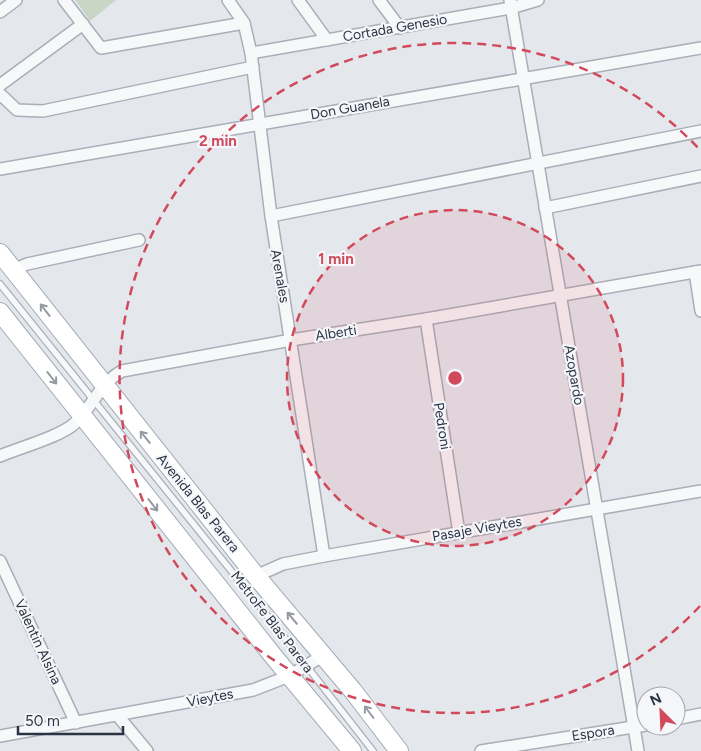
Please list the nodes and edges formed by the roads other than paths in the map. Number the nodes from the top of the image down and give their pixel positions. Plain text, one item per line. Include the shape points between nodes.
1 (16, 0) edge
2 (64, 0) edge
3 (228, 0) edge
4 (298, 0) edge
5 (379, 0) edge
6 (538, 0) edge
7 (511, 4) edge
8 (0, 12) edge
9 (244, 23) junction
10 (83, 24) junction
11 (400, 28) junction
12 (327, 40) junction
13 (701, 48) edge
14 (251, 53) junction
15 (253, 68) junction
16 (523, 77) junction
17 (0, 86) edge
18 (0, 94) edge
19 (259, 124) junction
20 (701, 131) edge
21 (538, 162) junction
22 (0, 169) edge
23 (701, 176) edge
24 (545, 208) junction
25 (270, 216) junction
26 (139, 240) dead end
27 (0, 253) edge
28 (13, 270) junction
29 (698, 271) edge
30 (0, 284) edge
31 (560, 295) junction
32 (701, 310) edge
33 (0, 312) edge
34 (426, 319) junction
35 (291, 340) junction
36 (99, 392) junction
37 (82, 416) junction
38 (0, 456) edge
39 (701, 491) edge
40 (597, 508) junction
41 (459, 532) junction
42 (324, 556) junction
43 (0, 560) edge
44 (256, 576) junction
45 (5, 584) edge
46 (324, 655) junction
47 (307, 666) junction
48 (289, 676) junction
49 (701, 714) edge
50 (118, 716) junction
51 (686, 717) edge
52 (76, 723) junction
53 (633, 727) junction
54 (636, 727) edge
55 (0, 736) edge
56 (147, 751) edge
57 (352, 751) edge
58 (373, 751) edge
59 (398, 751) edge
60 (481, 751) edge
61 (638, 751) edge

1 - 8 street
2 - 10 street
3 - 9 street, Arenales
4 - 12 street
5 - 11 street
6 - 7 street, Cortada Genesio
7 - 11 street, Cortada Genesio
7 - 16 street, Azopardo
9 - 10 street via 101,48
9 - 14 street, Arenales
10 - 17 street
11 - 12 street, Cortada Genesio
12 - 14 street, Cortada Genesio
13 - 16 street, Don Guanela
14 - 15 street, Arenales
15 - 18 street via 43,111 17,110
15 - 19 street, Arenales
16 - 19 street, Don Guanela
16 - 21 street, Azopardo
19 - 22 street, Don Guanela
19 - 25 street, Arenales
20 - 21 street
21 - 24 street, Azopardo
21 - 25 street
23 - 24 street
24 - 31 street, Azopardo
25 - 35 street, Arenales
26 - 28 street via 27,264
27 - 28 main road, Avenida Blas Parera
36 -> 28 main road, Avenida Blas Parera
29 - 31 street, Alberti
29 - 32 street
30 - 36 lane, MetroFe Blas Parera
31 - 34 street, Alberti
31 - 40 street, Azopardo
33 -> 37 main road
34 - 35 street, Alberti
34 - 41 street, Pedroni
35 - 36 street, Alberti via 122,371
35 - 42 street, Arenales
36 - 37 street, Alberti
44 -> 36 main road, Avenida Blas Parera
36 - 47 lane, MetroFe Blas Parera
37 - 38 street, Alberti via 67,429
37 -> 48 main road
39 - 40 street, Pasaje Vieytes
40 - 41 street, Pasaje Vieytes
40 - 53 street, Azopardo
41 - 42 street, Pasaje Vieytes
42 - 44 street, Pasaje Vieytes via 283,564
43 - 45 street, Valentin Alsina
46 -> 44 main road, Avenida Blas Parera
45 - 52 street, Valentin Alsina
46 - 47 street, Vieytes
59 -> 46 main road, Avenida Blas Parera
47 - 48 street, Vieytes
47 - 58 lane, MetroFe Blas Parera
48 - 50 street, Vieytes via 252,690
48 - 57 main road
49 - 51 street
50 - 52 street, Vieytes
50 - 56 street
52 - 55 street, Vieytes
53 - 54 street, Espora
53 - 60 street, Espora
53 - 61 street, Azopardo

